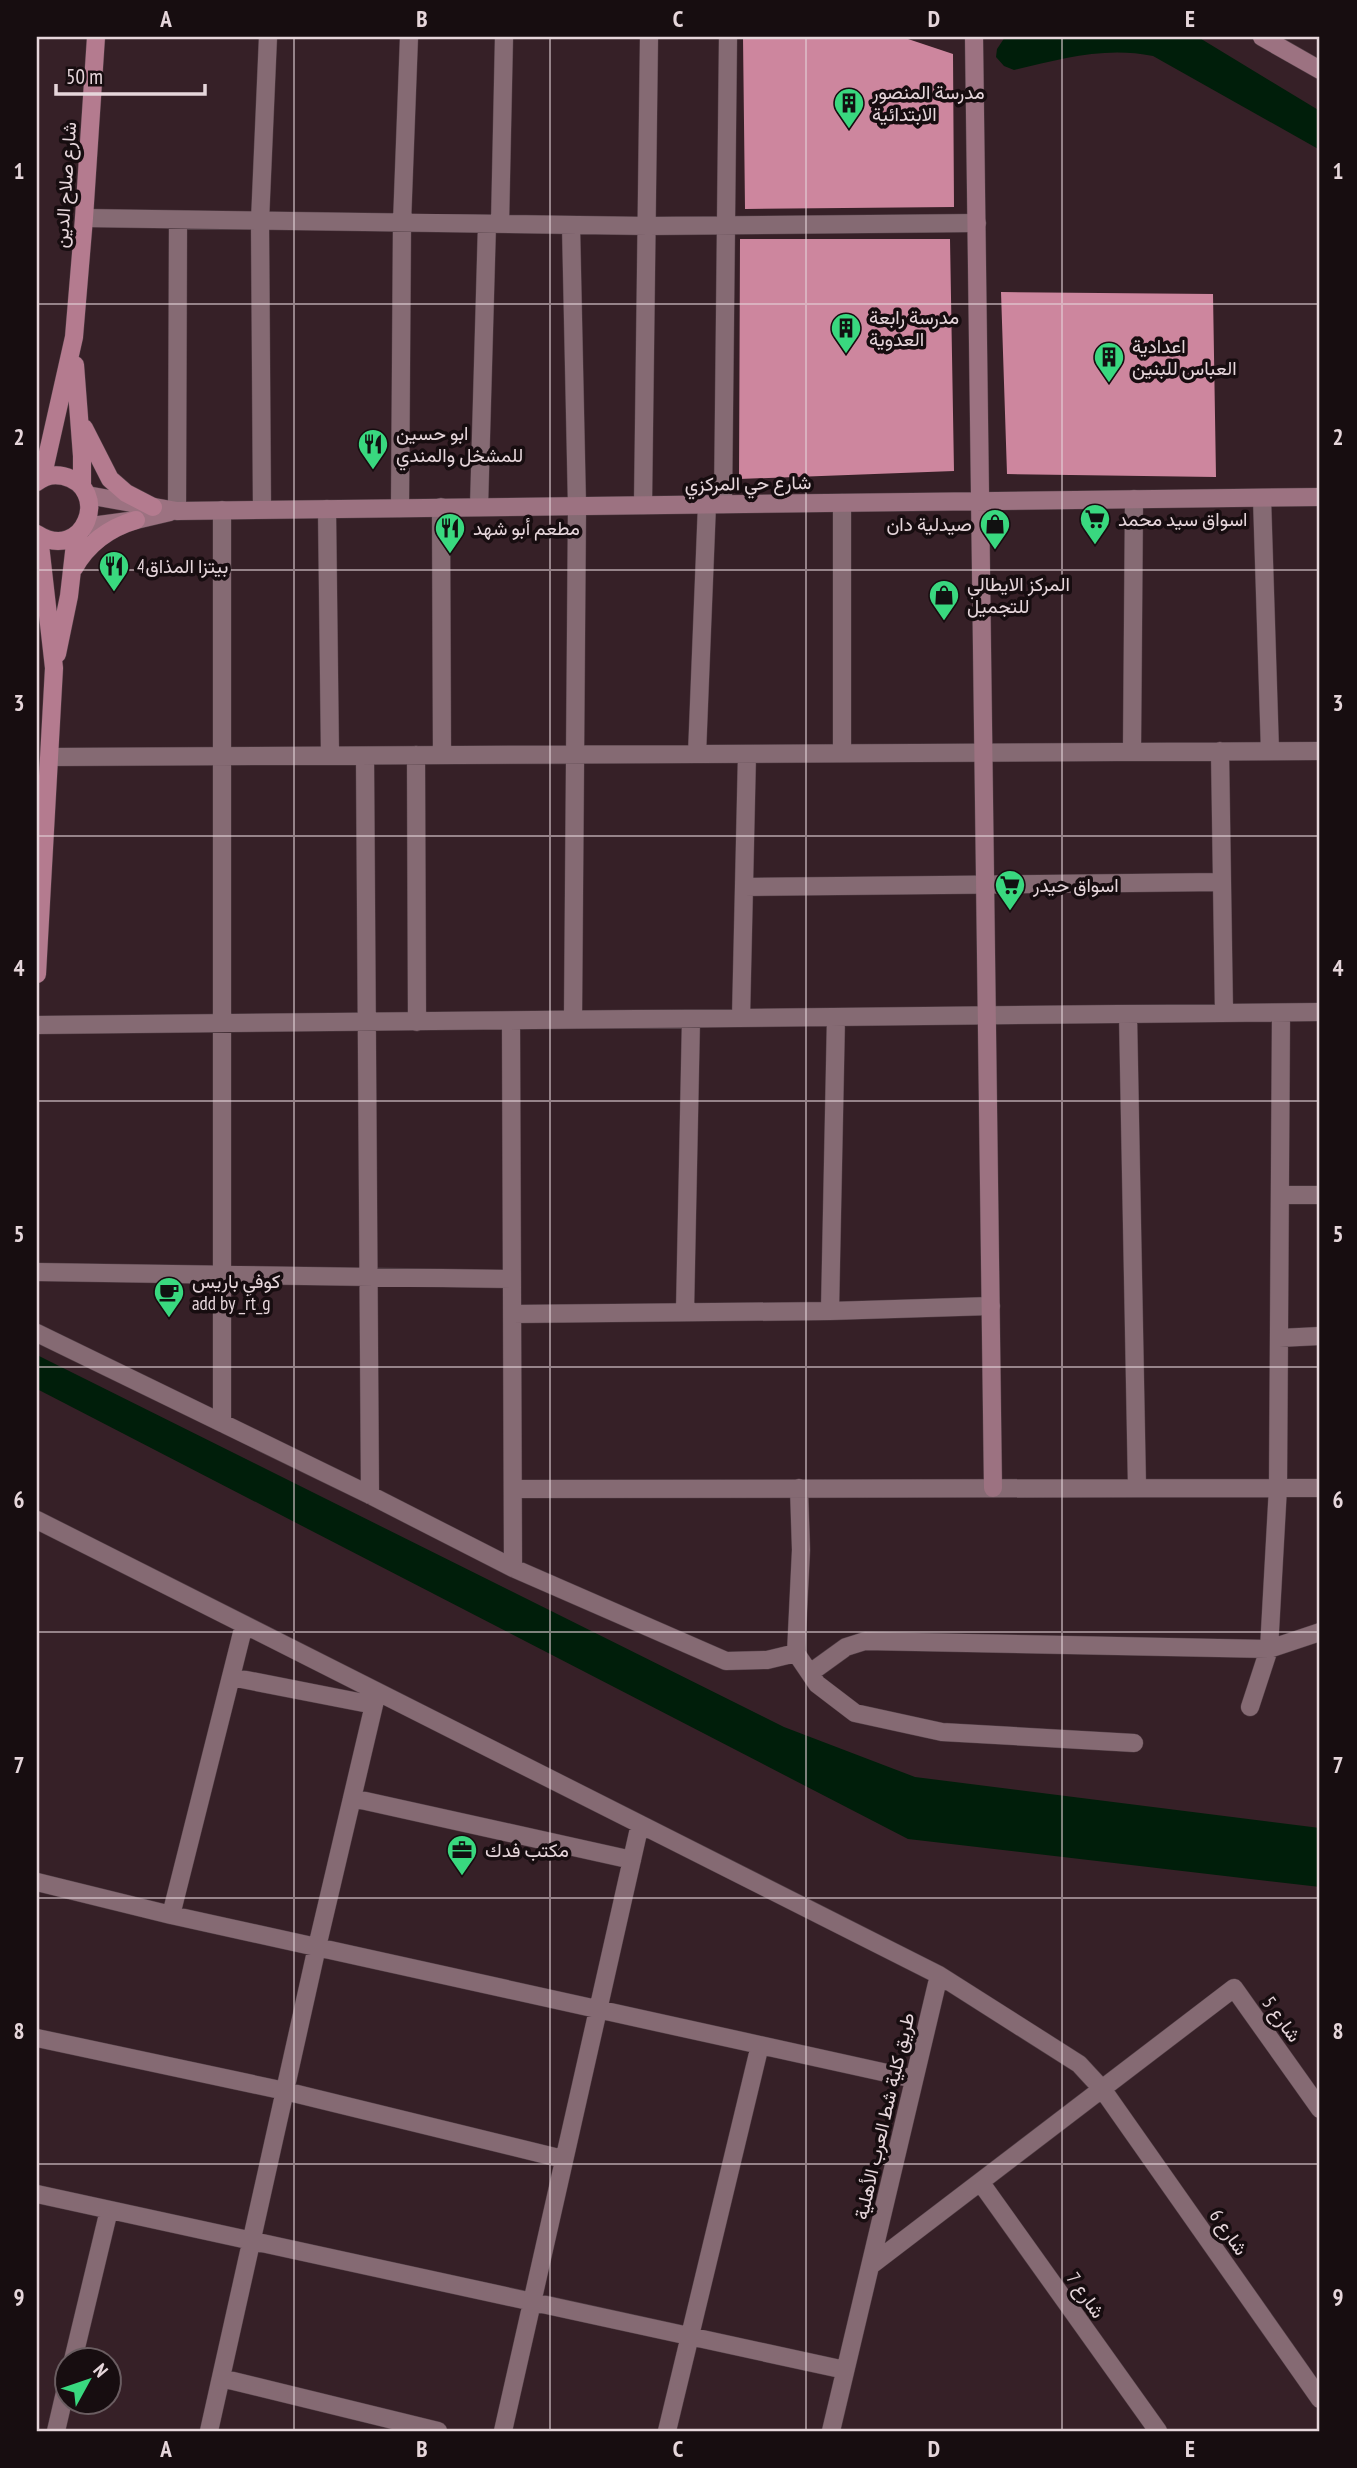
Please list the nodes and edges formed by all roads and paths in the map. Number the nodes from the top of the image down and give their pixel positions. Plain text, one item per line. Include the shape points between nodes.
1 (96, 37) edge
2 (268, 37) edge
3 (409, 37) edge
4 (504, 37) edge
5 (649, 37) edge
6 (728, 37) edge
7 (1262, 37) edge
8 (977, 42) edge
9 (1320, 70) edge
10 (85, 218) junction
11 (178, 219) junction
12 (260, 220) junction
13 (402, 223) junction
14 (977, 223) junction
15 (493, 224) junction
16 (571, 225) junction
17 (726, 225) junction
18 (648, 226) junction
19 (74, 337) junction
20 (58, 412) junction
21 (78, 416) junction
22 (37, 446) edge
23 (38, 480) edge
24 (84, 491) junction
25 (1320, 497) edge
26 (1262, 498) junction
27 (1133, 499) junction
28 (981, 501) junction
29 (842, 503) junction
30 (715, 504) junction
31 (643, 505) junction
32 (153, 506) junction
33 (577, 506) junction
34 (441, 507) junction
35 (479, 507) junction
36 (400, 508) junction
37 (261, 509) junction
38 (327, 509) junction
39 (177, 510) junction
40 (222, 510) junction
41 (136, 520) junction
42 (80, 531) junction
43 (37, 536) edge
44 (72, 572) junction
45 (41, 588) edge
46 (54, 668) junction
47 (1220, 751) junction
48 (1270, 751) junction
49 (1320, 751) edge
50 (984, 752) junction
51 (1132, 752) junction
52 (842, 753) junction
53 (574, 754) junction
54 (697, 754) junction
55 (747, 754) junction
56 (416, 755) junction
57 (442, 755) junction
58 (222, 756) junction
59 (330, 756) junction
60 (365, 756) junction
61 (50, 757) junction
62 (1222, 882) junction
63 (986, 884) junction
64 (744, 887) junction
65 (37, 974) edge
66 (1320, 1012) edge
67 (1224, 1013) junction
68 (1281, 1013) junction
69 (1128, 1014) junction
70 (987, 1016) junction
71 (836, 1017) junction
72 (741, 1018) junction
73 (691, 1019) junction
74 (572, 1020) junction
75 (511, 1021) junction
76 (417, 1022) junction
77 (367, 1023) junction
78 (222, 1024) junction
79 (37, 1025) edge
80 (1280, 1195) junction
81 (1320, 1195) edge
82 (37, 1272) edge
83 (222, 1275) junction
84 (369, 1277) junction
85 (512, 1279) junction
86 (991, 1306) junction
87 (830, 1311) junction
88 (685, 1312) junction
89 (512, 1314) junction
90 (37, 1333) edge
91 (1320, 1336) edge
92 (1279, 1338) junction
93 (222, 1423) junction
94 (1138, 1487) junction
95 (1278, 1487) junction
96 (993, 1488) junction
97 (1320, 1488) edge
98 (514, 1489) junction
99 (799, 1489) junction
100 (370, 1495) junction
101 (37, 1520) edge
102 (513, 1568) junction
103 (244, 1625) junction
104 (1320, 1632) edge
105 (1269, 1649) junction
106 (796, 1653) junction
107 (810, 1673) junction
108 (231, 1677) junction
109 (375, 1698) junction
110 (1250, 1707) dead end
111 (1134, 1743) dead end
112 (352, 1798) junction
113 (640, 1824) junction
114 (632, 1860) junction
115 (37, 1882) edge
116 (171, 1915) junction
117 (317, 1947) junction
118 (939, 1975) junction
119 (597, 2009) junction
120 (37, 2038) edge
121 (760, 2045) junction
122 (914, 2079) junction
123 (1102, 2090) junction
124 (285, 2091) junction
125 (1320, 2109) edge
126 (563, 2159) junction
127 (981, 2183) junction
128 (37, 2194) edge
129 (109, 2210) junction
130 (252, 2241) junction
131 (870, 2266) junction
132 (531, 2302) junction
133 (689, 2336) junction
134 (76, 2346) edge
135 (845, 2370) junction
136 (221, 2378) junction
137 (1320, 2399) edge
138 (209, 2431) edge
139 (438, 2431) edge
140 (503, 2431) edge
141 (667, 2431) edge
142 (831, 2431) edge
143 (1158, 2431) edge

1 - 10 main road, شارع صلاح الدين
2 - 12 street
3 - 13 street
4 - 15 street
5 - 18 street
6 - 17 street
7 - 9 street
8 - 14 street
10 - 11 street
10 - 19 main road, شارع صلاح الدين
11 - 12 street
11 - 39 street
12 - 13 street
12 - 37 street
13 - 15 street
13 - 36 street
14 - 17 street
14 - 28 street
15 - 16 street
15 - 35 street
16 - 18 street
16 - 33 street
17 - 18 street
17 - 30 street
18 - 31 street
19 - 20 main road, شارع صلاح الدين
19 - 21 main road, شارع صلاح الدين
20 - 22 main road
20 - 23 main road, شارع صلاح الدين
21 - 24 main road, شارع صلاح الدين
21 - 32 main road via 110,478 126,493
23 - 24 main road via 59,475 76,481
24 - 32 street, شارع حي المركزي
24 - 42 main road, شارع صلاح الدين via 90,511
25 - 26 street, شارع حي المركزي
26 - 27 street, شارع حي المركزي
26 - 48 street
27 - 28 street, شارع حي المركزي
27 - 51 street
28 - 29 street, شارع حي المركزي
28 - 50 street
29 - 30 street, شارع حي المركزي
29 - 52 street
30 - 31 street, شارع حي المركزي
30 - 54 street
31 - 33 street, شارع حي المركزي
32 - 39 street, شارع حي المركزي
33 - 35 street, شارع حي المركزي
33 - 53 street
34 - 35 street, شارع حي المركزي
34 - 36 street, شارع حي المركزي
34 - 57 street
36 - 38 street, شارع حي المركزي
37 - 38 street, شارع حي المركزي
37 - 40 street, شارع حي المركزي
38 - 59 street
39 - 40 street, شارع حي المركزي
39 - 41 street, شارع حي المركزي
40 - 58 street
41 - 42 street, شارع حي المركزي
41 - 44 main road via 98,538
42 - 43 main road via 58,542
42 - 44 main road
43 - 45 main road
44 - 46 main road
45 - 46 main road
46 - 61 main road
47 - 48 street
47 - 51 street
47 - 62 street
48 - 49 street
50 - 51 street
50 - 52 street
50 - 63 street
52 - 55 street
53 - 54 street
53 - 57 street
53 - 74 street
54 - 55 street
55 - 64 street
56 - 57 street
56 - 60 street
56 - 76 street
58 - 59 street
58 - 61 street
58 - 78 street
59 - 60 street
60 - 77 street
61 - 65 main road
62 - 63 street
62 - 67 street
63 - 64 street
63 - 70 street
64 - 72 street
66 - 68 street
67 - 68 street
67 - 69 street
68 - 80 street
69 - 70 street
69 - 94 street
70 - 71 street
70 - 86 street
71 - 72 street
71 - 87 street
72 - 73 street
73 - 74 street
73 - 88 street
74 - 75 street
75 - 76 street
75 - 85 street
76 - 77 street
77 - 78 street
77 - 84 street
78 - 79 street
78 - 83 street
80 - 81 street
80 - 92 street
82 - 83 street
83 - 84 street
83 - 93 street
84 - 85 street
84 - 100 street
85 - 89 street
86 - 87 street
86 - 96 street
87 - 88 street
88 - 89 street
89 - 98 street
90 - 93 street
91 - 92 street
92 - 95 street
93 - 100 street
94 - 95 street
94 - 96 street
95 - 97 street
95 - 105 street
96 - 99 street
98 - 99 street
98 - 102 street
99 - 106 street
100 - 102 street
101 - 103 street, شارع 6
102 - 106 street via 726,1661 767,1660
103 - 108 street
103 - 109 street, شارع 6
104 - 105 street
105 - 107 street via 865,1641 846,1647
105 - 110 street
106 - 107 street
107 - 111 street via 817,1684 855,1713 930,1730
108 - 109 street
108 - 116 street
109 - 112 street
109 - 113 street, شارع 6
112 - 114 street
112 - 117 street
113 - 114 street
113 - 118 street, شارع 6
114 - 119 street
115 - 116 street
116 - 117 street
117 - 119 street
117 - 124 street
118 - 122 street, طريق كلية شط العرب الأهلية
118 - 123 street, شارع 6 via 1079,2064
119 - 121 street
119 - 126 street
120 - 124 street
121 - 122 street
121 - 133 street
122 - 131 street, طريق كلية شط العرب الأهلية
123 - 125 street, شارع 5 via 1234,1988
123 - 127 street
123 - 137 street, شارع 6
124 - 126 street
124 - 130 street
126 - 132 street
127 - 131 street
127 - 143 street, شارع 7
128 - 129 street
129 - 130 street
129 - 134 street
130 - 132 street
130 - 136 street
131 - 135 street, طريق كلية شط العرب الأهلية
132 - 133 street
132 - 140 street
133 - 135 street
133 - 141 street
135 - 142 street, طريق كلية شط العرب الأهلية
136 - 138 street
136 - 139 street

